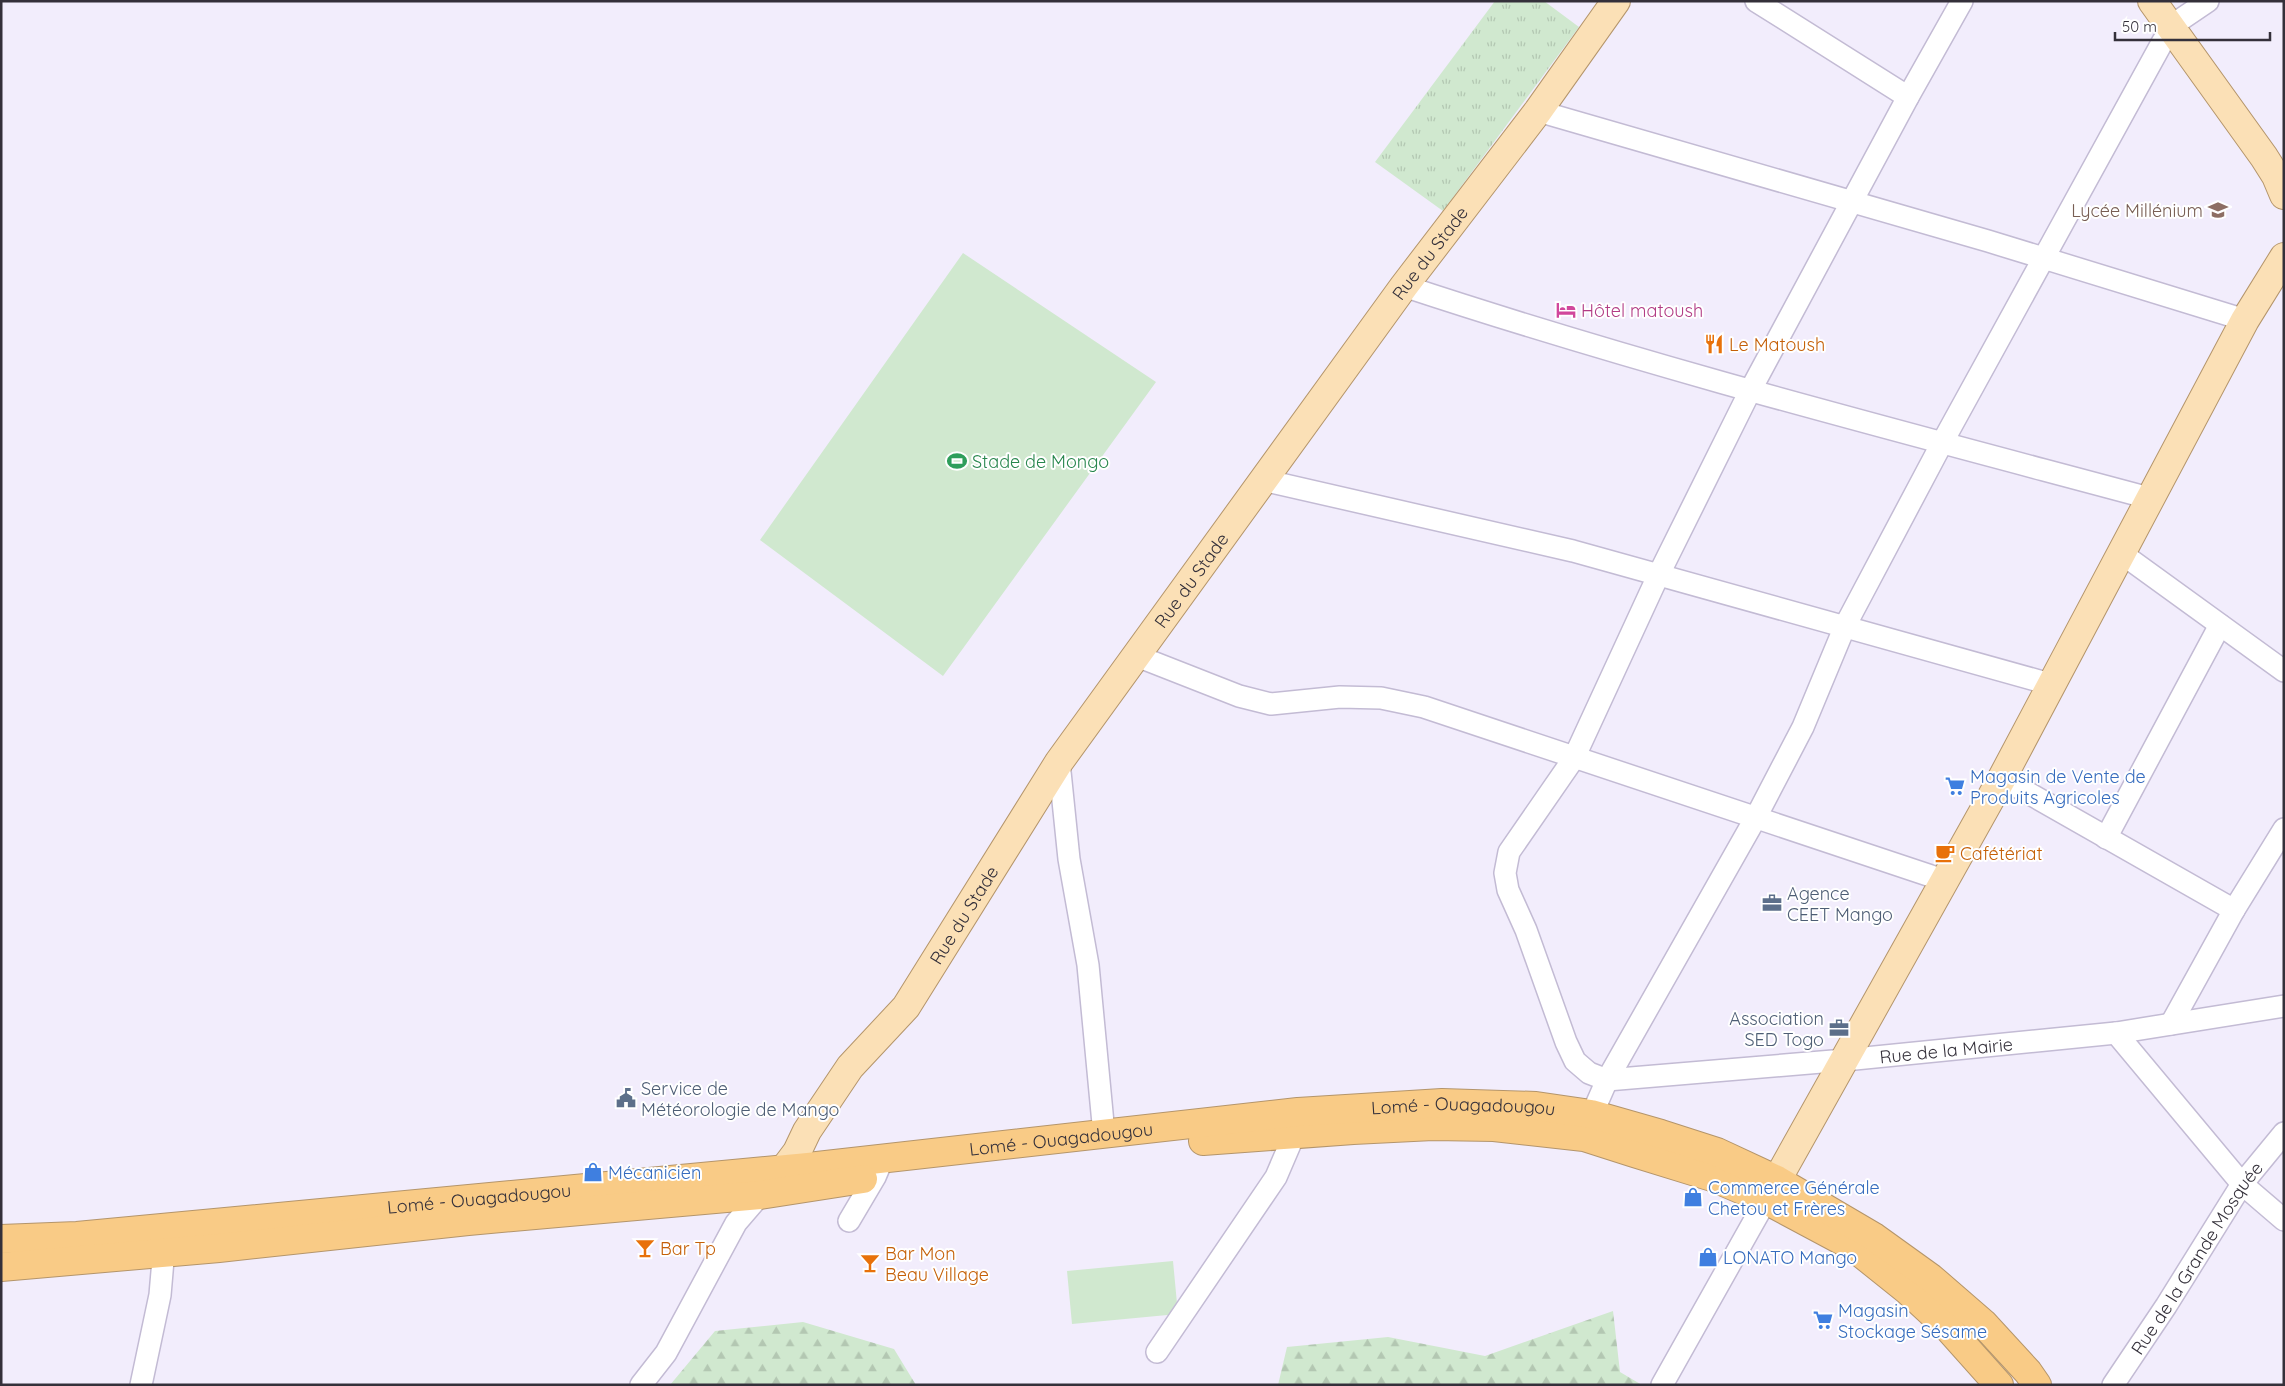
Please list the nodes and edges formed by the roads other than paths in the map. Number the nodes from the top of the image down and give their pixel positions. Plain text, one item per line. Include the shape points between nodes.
1 (1616, 1) edge
2 (1756, 1) edge
3 (1962, 1) edge
4 (2152, 1) edge
5 (2208, 1) edge
6 (2172, 28) junction
7 (1908, 97) junction
8 (1538, 111) junction
9 (2283, 193) edge
10 (1852, 202) junction
11 (2284, 257) edge
12 (2046, 258) junction
13 (1404, 286) junction
14 (2245, 320) junction
15 (1750, 391) junction
16 (1942, 443) junction
17 (1263, 480) junction
18 (2149, 498) junction
19 (2121, 553) junction
20 (1658, 576) junction
21 (2220, 625) junction
22 (1845, 626) junction
23 (1136, 656) junction
24 (2284, 671) edge
25 (2050, 684) junction
26 (1574, 758) junction
27 (1059, 762) junction
28 (2002, 778) junction
29 (1755, 819) junction
30 (2284, 829) edge
31 (2106, 838) junction
32 (1943, 880) junction
33 (2234, 910) junction
34 (2284, 1006) edge
35 (2171, 1024) junction
36 (2116, 1033) junction
37 (1845, 1060) junction
38 (1607, 1080) junction
39 (1296, 1124) junction
40 (1587, 1126) junction
41 (2284, 1133) edge
42 (1104, 1134) junction
43 (785, 1168) junction
44 (879, 1168) junction
45 (2242, 1184) junction
46 (1772, 1190) junction
47 (760, 1195) junction
48 (2284, 1220) edge
49 (849, 1222) dead end
50 (1, 1239) edge
51 (165, 1240) junction
52 (1, 1267) edge
53 (1158, 1352) dead end
54 (140, 1385) edge
55 (641, 1385) edge
56 (1662, 1385) edge
57 (1999, 1385) edge
58 (2037, 1385) edge
59 (2113, 1385) edge

1 - 8 main road, Rue du Stade
2 - 7 street
3 - 7 street
4 - 6 main road
5 - 6 street
6 - 9 main road via 2264,157
6 - 12 street
7 - 10 street
8 - 10 street
8 - 13 main road, Rue du Stade
10 - 12 street
10 - 15 street
11 - 14 main road
12 - 14 street
12 - 16 street
13 - 15 street via 1522,325
13 - 17 main road, Rue du Stade
14 - 18 main road
15 - 16 street
15 - 20 street
16 - 18 street
16 - 22 street
17 - 20 street via 1573,551
17 - 23 main road, Rue du Stade
18 - 19 main road
19 - 21 street
19 - 25 main road
20 - 22 street
20 - 26 street
21 - 24 street
21 - 31 street
22 - 25 street
22 - 29 street via 1803,727
23 - 26 street via 1239,696 1271,704 1340,697 1381,698 1424,708
23 - 27 main road, Rue du Stade
25 - 28 main road
26 - 29 street
26 - 38 street via 1509,852 1505,873 1508,890 1575,1061 1589,1073
27 - 42 street via 1069,859 1088,966
27 - 43 main road, Rue du Stade via 906,1008 850,1067
28 - 31 street
28 - 32 main road
29 - 32 street
29 - 38 street
30 - 33 street
31 - 33 street
32 - 37 main road
33 - 35 street
34 - 35 street, Rue de la Mairie
35 - 36 street, Rue de la Mairie
36 - 37 street, Rue de la Mairie
36 - 45 street
37 - 38 street, Rue de la Mairie
37 - 46 main road
38 - 40 street
39 - 40 highway, Lomé - Ouagadougou via 1353,1130 1433,1126
39 - 42 highway, Lomé - Ouagadougou
39 - 44 highway, Lomé - Ouagadougou via 1229,1138
39 - 53 street via 1276,1177
40 - 46 highway, Lomé - Ouagadougou via 1712,1177
41 - 45 street, Rue de la Grande Mosquée
42 - 44 highway, Lomé - Ouagadougou
43 - 44 highway, Lomé - Ouagadougou
43 - 47 street
43 - 51 highway, Lomé - Ouagadougou
44 - 47 highway, Lomé - Ouagadougou
44 - 49 street
45 - 48 street
45 - 59 street, Rue de la Grande Mosquée
46 - 56 street
46 - 57 highway, Lomé - Ouagadougou via 1900,1284 1949,1329
46 - 58 highway, Lomé - Ouagadougou via 1874,1238 1931,1278 1983,1324
47 - 51 highway, Lomé - Ouagadougou via 468,1221
47 - 55 street via 736,1223 666,1353
50 - 51 highway, Lomé - Ouagadougou via 77,1236
51 - 52 highway, Lomé - Ouagadougou
51 - 54 street via 160,1295

